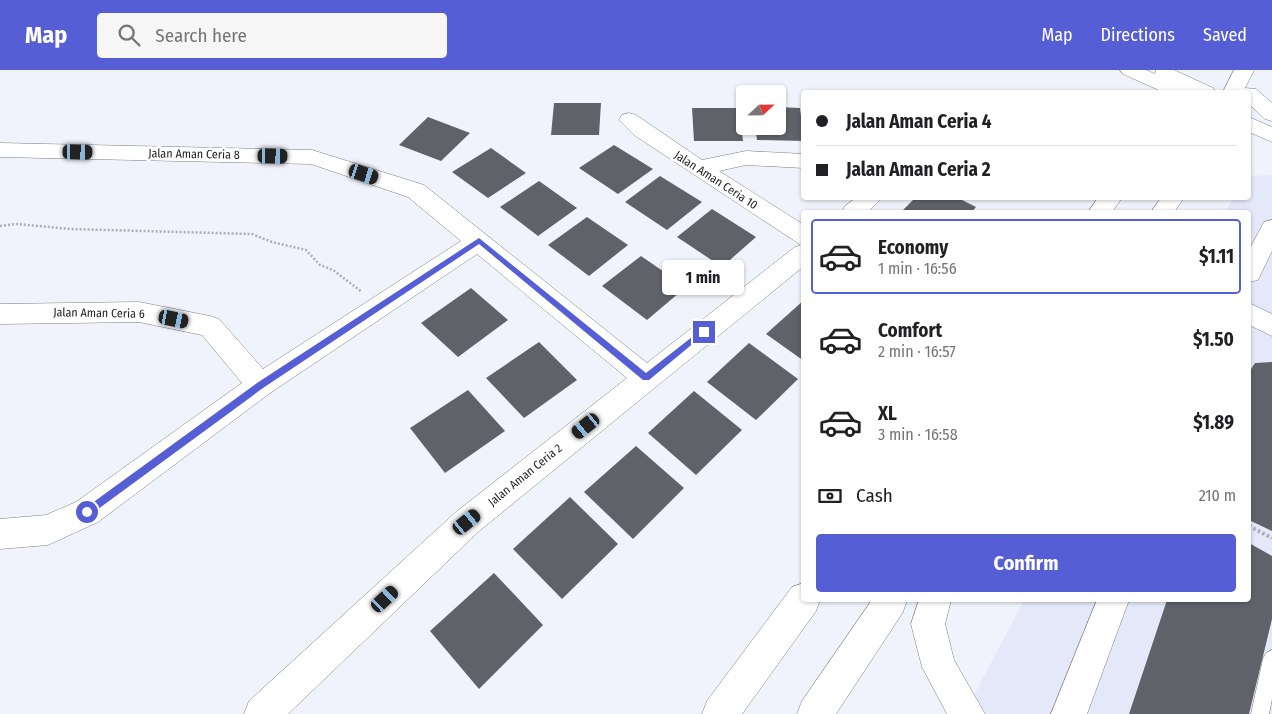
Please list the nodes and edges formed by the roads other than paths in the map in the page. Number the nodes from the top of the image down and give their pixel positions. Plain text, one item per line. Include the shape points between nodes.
1 (1120, 70) edge
2 (1130, 70) edge
3 (1157, 70) edge
4 (1194, 87) edge
5 (1144, 90) edge
6 (1251, 94) edge
7 (1251, 113) edge
8 (1272, 114) edge
9 (629, 120) dead end
10 (1272, 123) edge
11 (1251, 125) edge
12 (1272, 135) edge
13 (1272, 143) edge
14 (1251, 145) edge
15 (0, 150) edge
16 (801, 161) edge
17 (698, 168) junction
18 (868, 200) edge
19 (1109, 200) edge
20 (1171, 200) edge
21 (856, 210) edge
22 (1100, 210) edge
23 (1164, 210) edge
24 (801, 235) edge
25 (1270, 236) edge
26 (479, 241) junction
27 (801, 255) edge
28 (1251, 269) edge
29 (0, 314) edge
30 (1251, 314) edge
31 (1272, 326) edge
32 (646, 378) junction
33 (260, 385) junction
34 (0, 534) edge
35 (802, 602) edge
36 (890, 602) edge
37 (935, 602) edge
38 (1112, 602) edge
39 (1272, 659) edge
40 (262, 714) edge
41 (720, 714) edge
42 (815, 714) edge
43 (967, 714) edge
44 (1069, 714) edge
45 (1260, 714) edge

1 - 5 street
2 - 4 street
3 - 4 street
6 - 8 street
7 - 10 street
9 - 17 street, Jalan Aman Ceria 10
11 - 12 street
13 - 14 street
15 - 26 street, Jalan Aman Ceria 8 via 312,157 416,191
16 - 17 street via 746,158
17 - 24 street, Jalan Aman Ceria 10
18 - 21 street
19 - 22 street
20 - 23 street
25 - 28 street
26 - 32 street, Jalan Aman Ceria 8
26 - 33 street
27 - 32 street, Jalan Aman Ceria 2
29 - 33 street, Jalan Aman Ceria 6 via 139,312 210,326
30 - 31 street
32 - 40 street, Jalan Aman Ceria 2 via 467,522
33 - 34 street via 87,512 48,530
35 - 41 street
36 - 42 street
37 - 43 street via 928,624 939,667
38 - 44 street
39 - 45 lane

